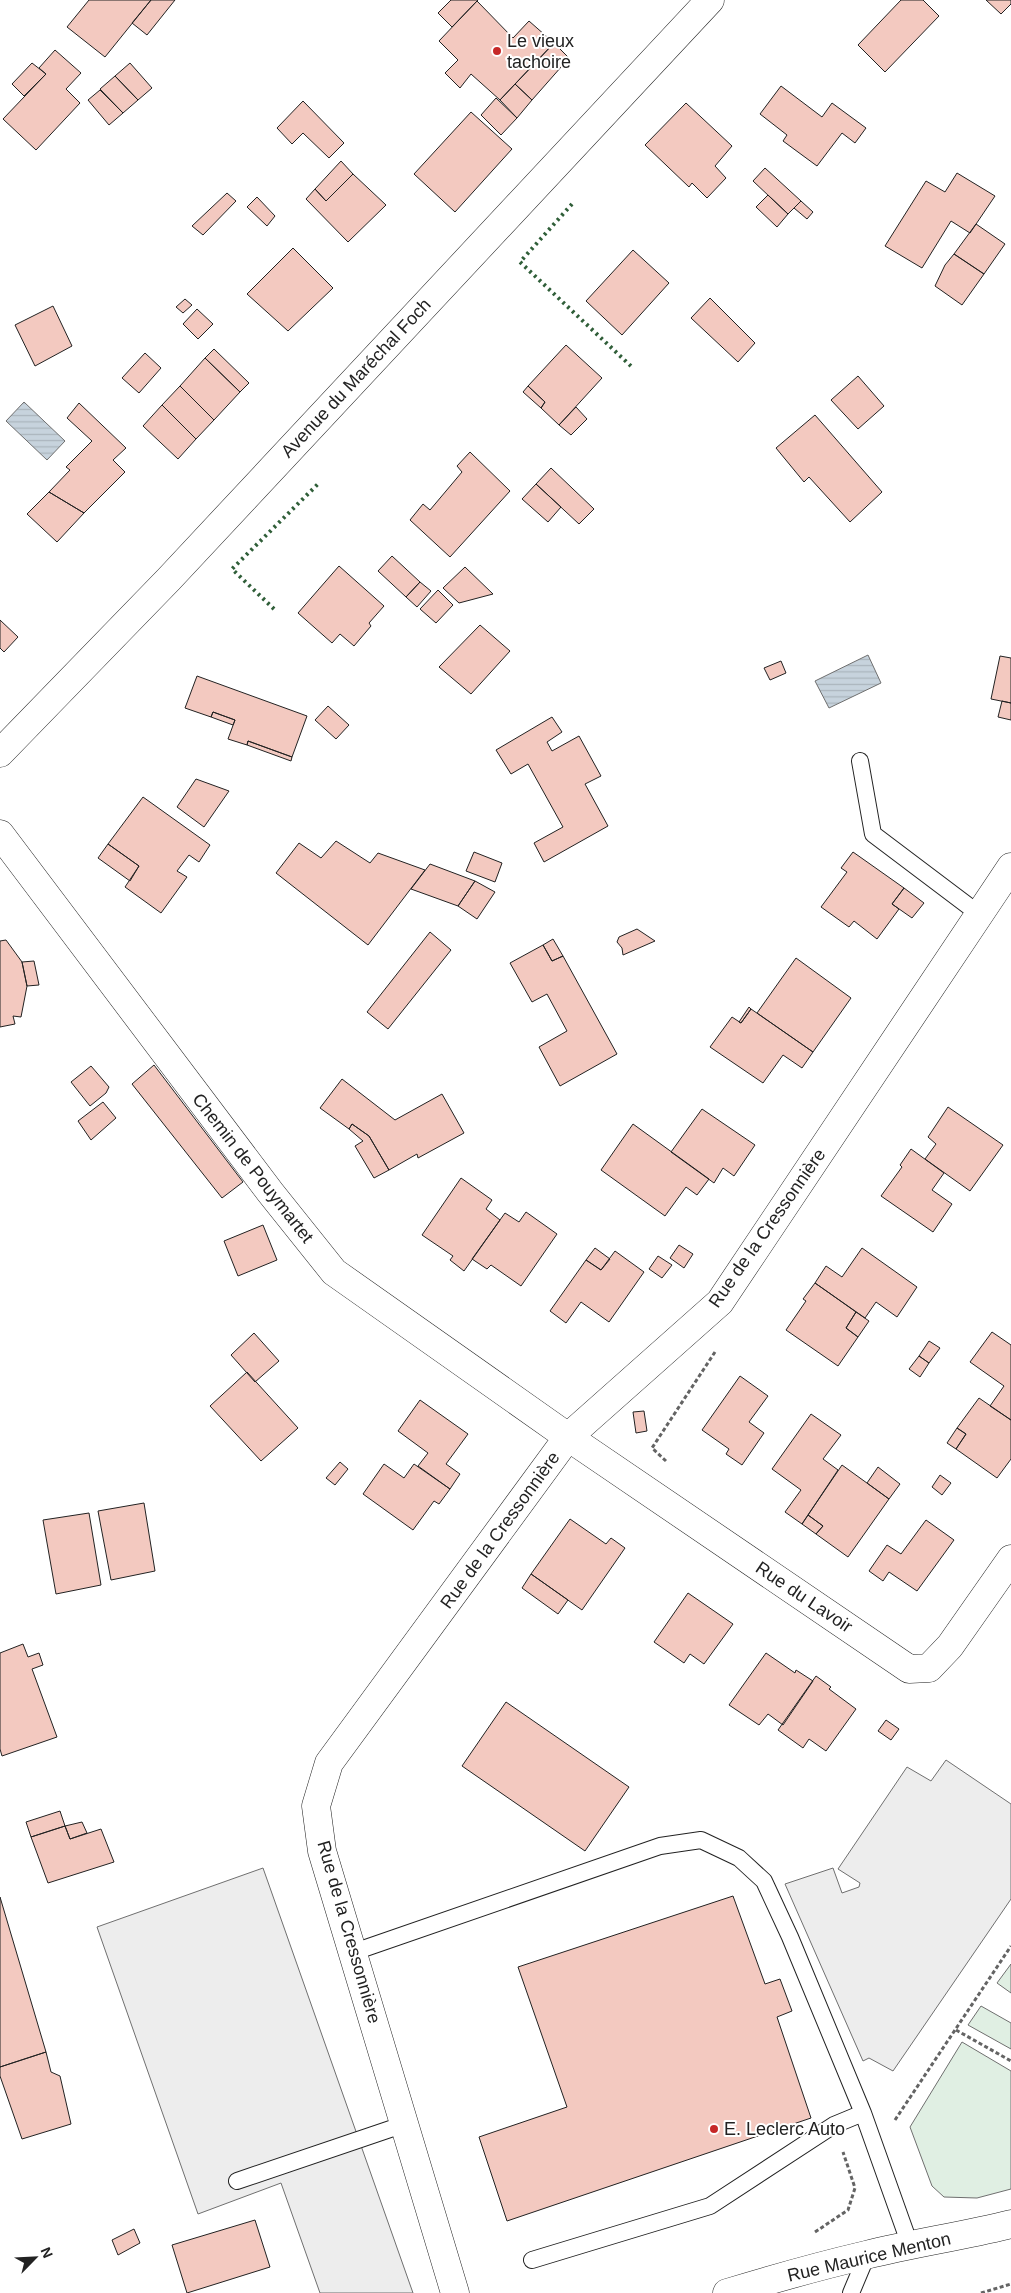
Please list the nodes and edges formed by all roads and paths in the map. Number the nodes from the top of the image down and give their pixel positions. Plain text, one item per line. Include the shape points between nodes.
1 (710, 0) edge
2 (0, 753) edge
3 (860, 760) dead end
4 (0, 834) edge
5 (1011, 867) edge
6 (979, 914) junction
7 (720, 1302) junction
8 (568, 1437) junction
9 (673, 1468) dead end
10 (1011, 1559) edge
11 (1011, 1946) edge
12 (354, 1952) junction
13 (956, 2030) junction
14 (1011, 2061) edge
15 (863, 2113) junction
16 (895, 2119) dead end
17 (405, 2124) junction
18 (834, 2125) junction
19 (237, 2182) dead end
20 (1011, 2224) edge
21 (813, 2233) dead end
22 (910, 2245) junction
23 (867, 2254) junction
24 (532, 2260) dead end
25 (1011, 2284) edge
26 (456, 2293) edge
27 (727, 2293) edge
28 (851, 2293) edge
29 (981, 2293) edge

1 - 2 street, Avenue du Maréchal Foch via 169,578
3 - 6 lane via 873,834
4 - 8 street, Chemin de Pouymartet via 334,1272
5 - 6 street, Rue de la Cressonnière
6 - 7 street, Rue de la Cressonnière
7 - 8 street, Rue de la Cressonnière
7 - 9 path via 714,1355 652,1448
8 - 10 street, Rue du Lavoir via 909,1669 929,1668 950,1646
8 - 12 street, Rue de la Cressonnière via 329,1763 316,1806 322,1851
11 - 13 path
12 - 15 lane via 660,1846 701,1840 738,1858 764,1881
12 - 17 street, Rue de la Cressonnière
13 - 14 path
13 - 16 path
15 - 18 lane
15 - 22 lane
17 - 19 lane
17 - 26 street, Rue de la Cressonnière
18 - 21 path via 855,2188 848,2210
18 - 24 lane via 710,2206
20 - 22 street, Rue Maurice Menton
22 - 23 street, Rue Maurice Menton
23 - 27 street, Rue Maurice Menton
23 - 28 lane
25 - 29 path

